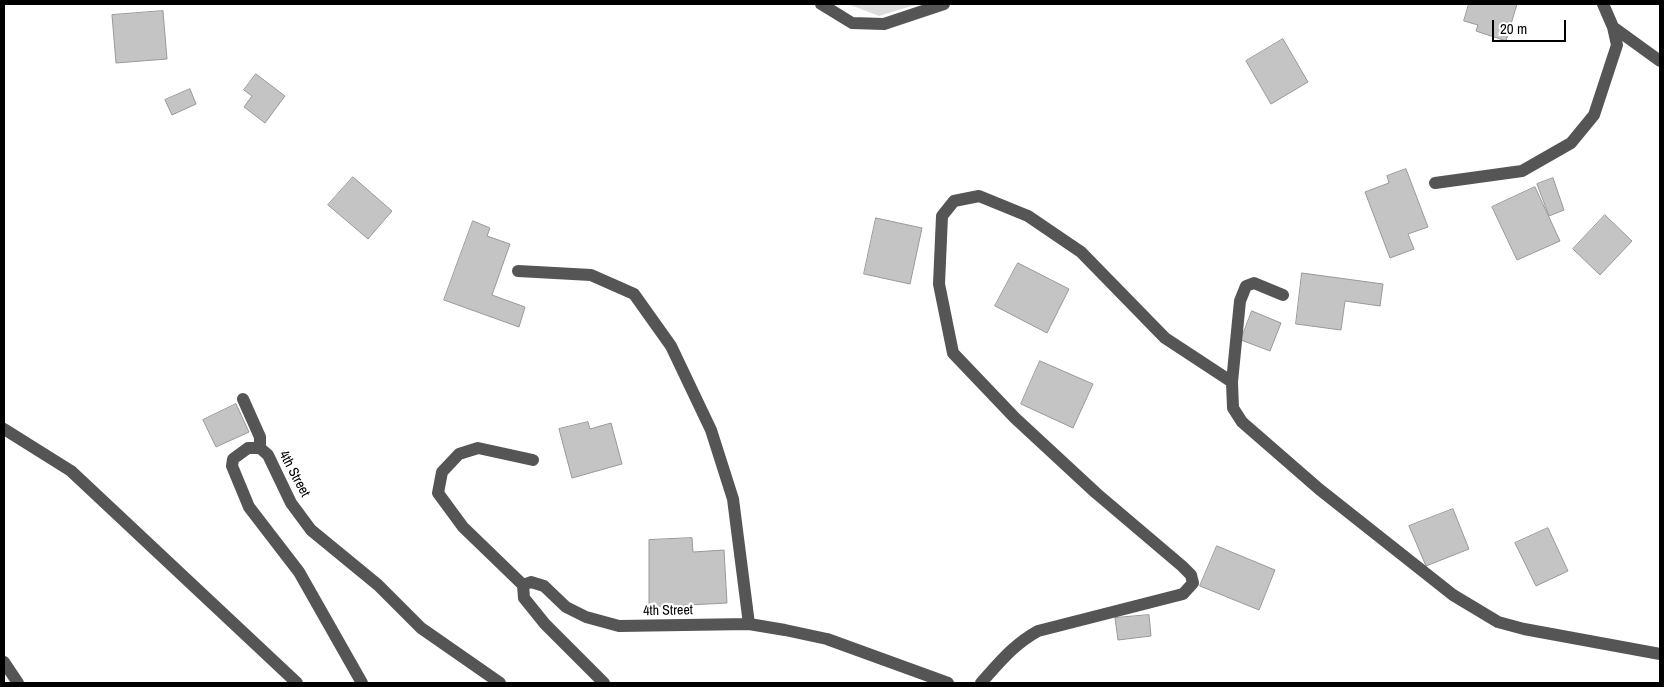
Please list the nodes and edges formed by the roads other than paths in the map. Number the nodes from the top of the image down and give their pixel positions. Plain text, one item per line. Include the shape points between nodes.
1 (821, 4) edge
2 (944, 4) edge
3 (1603, 4) edge
4 (1613, 27) junction
5 (1660, 61) edge
6 (1435, 183) dead end
7 (518, 271) dead end
8 (1283, 295) dead end
9 (1232, 382) junction
10 (243, 399) dead end
11 (4, 429) edge
12 (260, 448) junction
13 (533, 460) dead end
14 (523, 585) junction
15 (749, 624) junction
16 (1660, 654) edge
17 (4, 662) edge
18 (18, 683) edge
19 (298, 683) edge
20 (362, 683) edge
21 (500, 683) edge
22 (604, 683) edge
23 (948, 683) edge
24 (981, 683) edge

1 - 2 street via 852,23 884,24
3 - 4 street
4 - 5 street
4 - 6 street via 1617,45 1594,115 1571,143 1522,171
7 - 15 street via 591,275 634,294 671,346 711,430 733,499
8 - 9 street via 1254,283 1246,286 1240,301
9 - 16 street via 1233,408 1242,422 1319,489 1453,595 1498,622
9 - 24 street via 1165,338 1081,252 1028,216 979,196 954,201 942,216 939,284 953,353 1015,418 1182,566 1191,575 1193,583 1184,594 1038,632 1023,639
10 - 12 street via 260,437
11 - 19 street via 71,471
12 - 20 street, 4th Street via 248,448 233,459 235,474 250,507 299,572
12 - 21 street, 4th Street via 268,455 291,503 311,530 378,585 421,628
13 - 14 street via 478,448 459,454 442,472 438,493 463,527
14 - 15 street, 4th Street via 531,582 544,586 566,607 586,617 619,626
14 - 22 street via 524,598 545,624
15 - 23 street, 4th Street via 827,639
17 - 18 street

